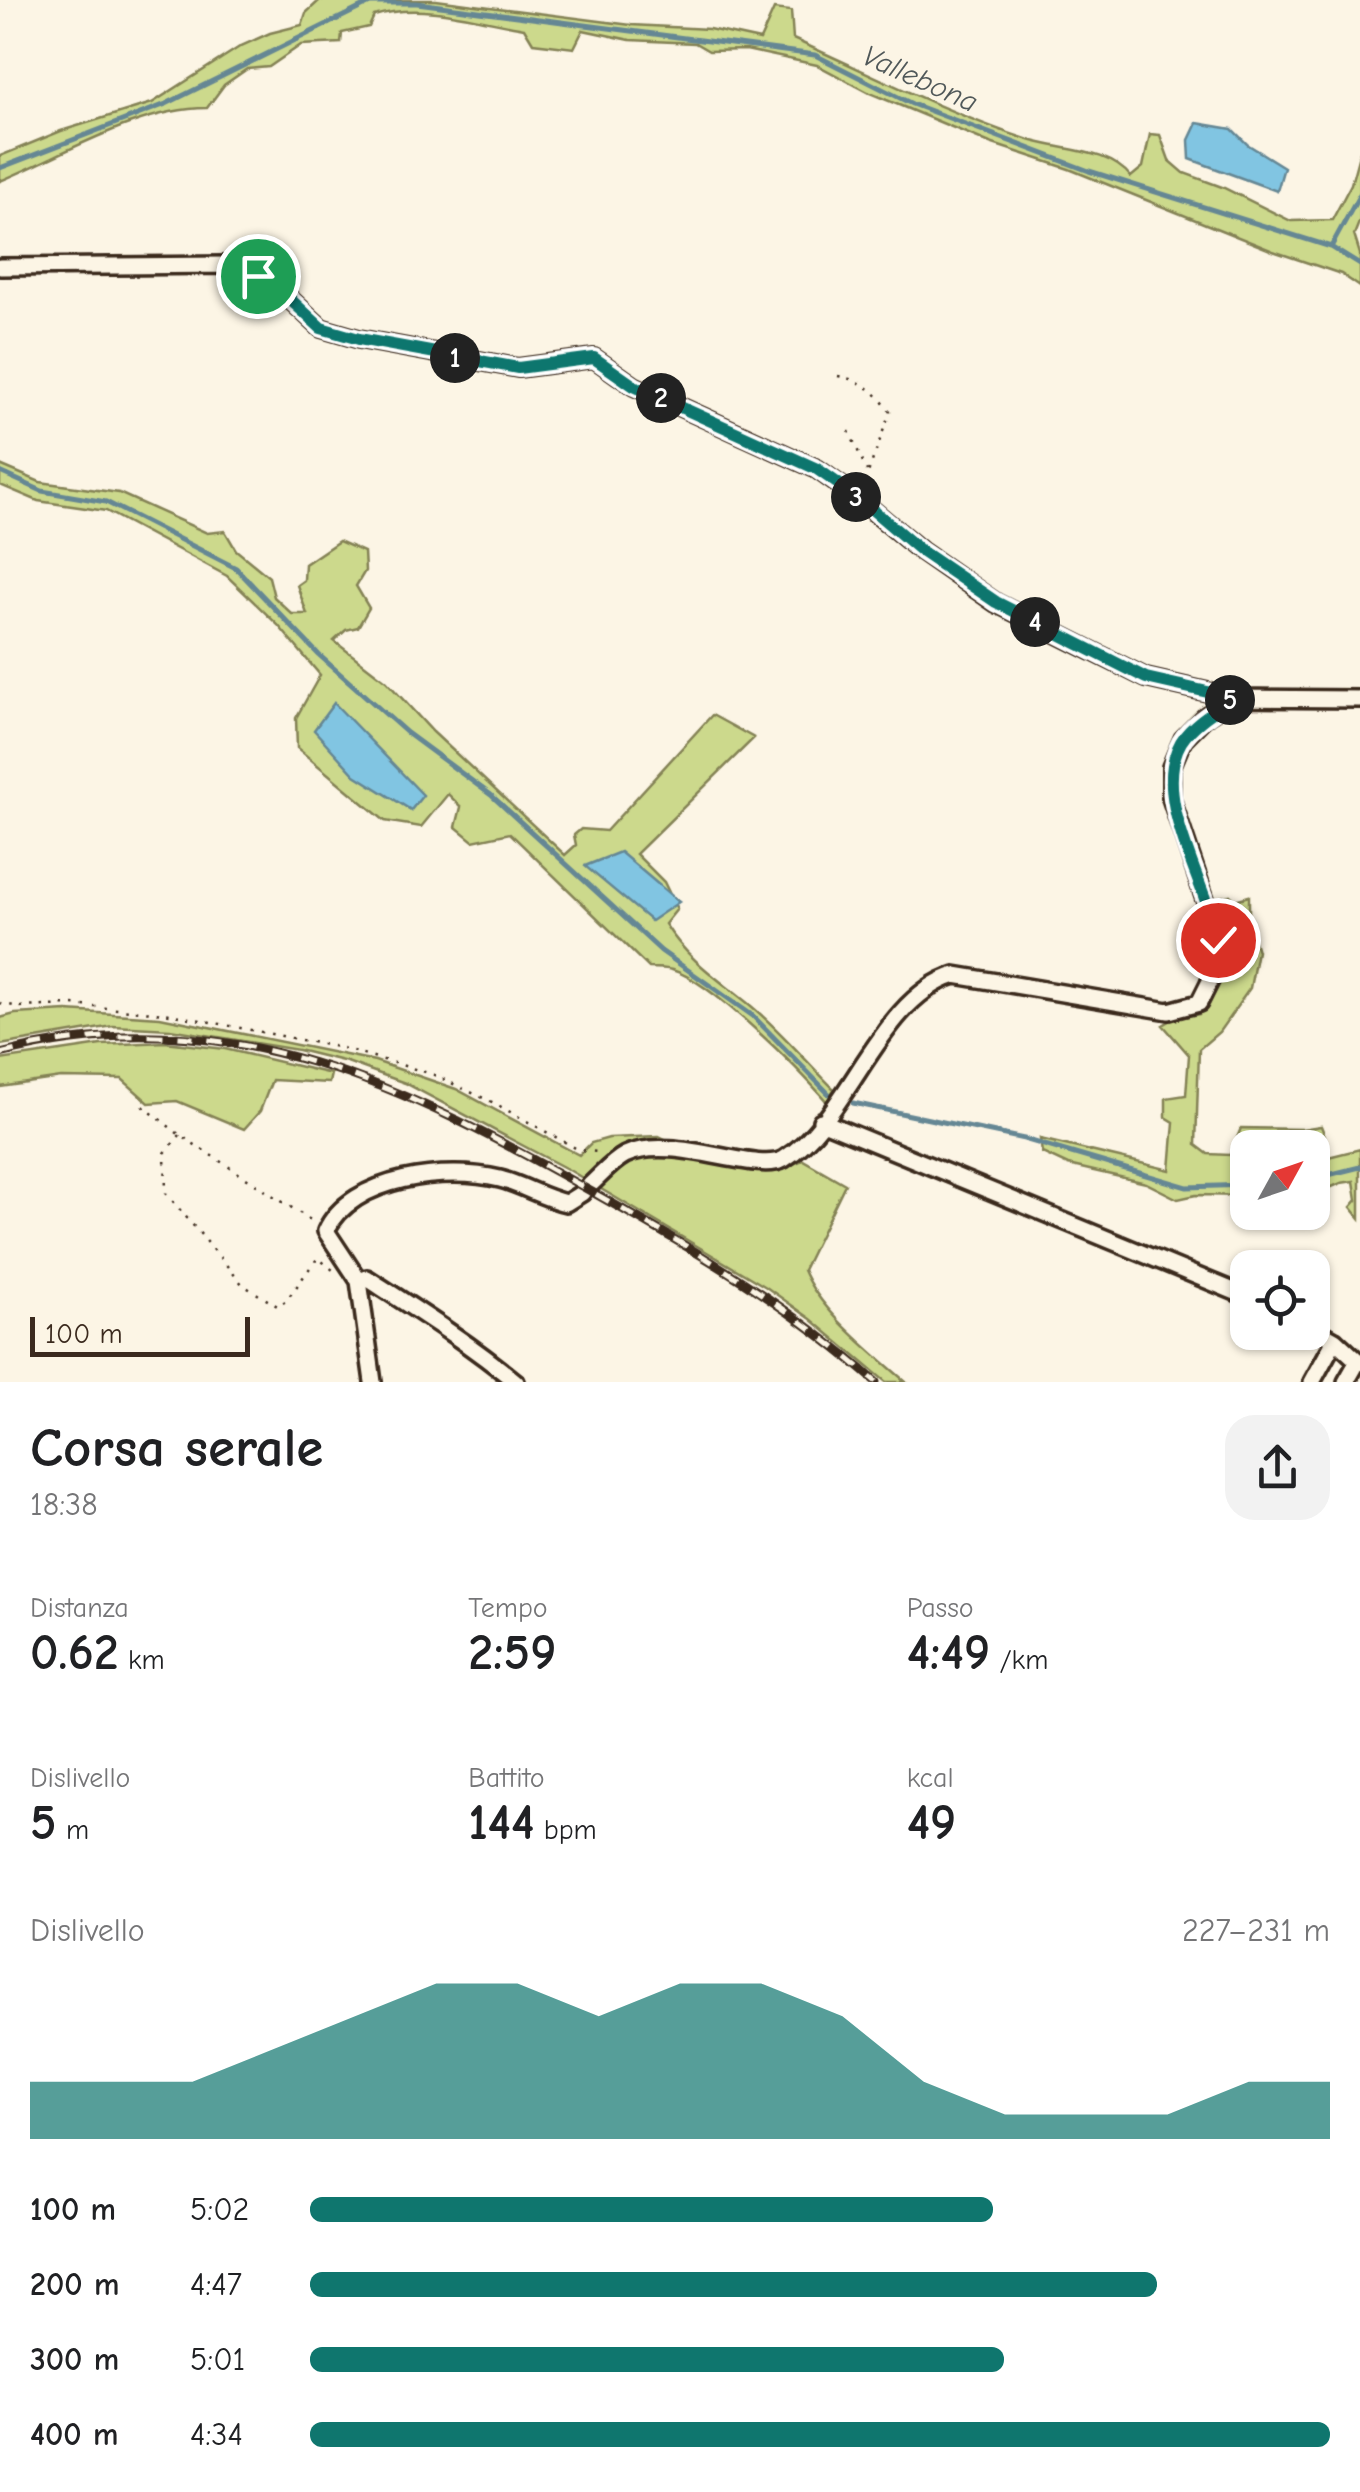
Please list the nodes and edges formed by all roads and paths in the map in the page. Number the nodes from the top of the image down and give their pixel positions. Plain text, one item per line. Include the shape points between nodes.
1 (0, 267) edge
2 (838, 376) dead end
3 (849, 431) dead end
4 (868, 473) junction
5 (860, 499) junction
6 (1234, 698) junction
7 (1360, 699) edge
8 (0, 1003) edge
9 (143, 1106) dead end
10 (821, 1121) junction
11 (180, 1135) junction
12 (626, 1155) junction
13 (326, 1230) junction
14 (358, 1282) junction
15 (1230, 1290) edge
16 (1330, 1337) edge
17 (1335, 1340) junction
18 (1359, 1362) edge
19 (373, 1382) edge
20 (516, 1382) edge
21 (1312, 1382) edge
22 (1346, 1382) edge

1 - 5 street via 226,266 278,288 321,328 359,339 518,368 594,358 634,386 817,469
2 - 4 path via 859,380 890,412
3 - 4 path
4 - 5 path
5 - 6 street via 996,602 1146,678
6 - 7 street
6 - 10 street via 1182,740 1171,768 1171,798 1218,940 1218,965 1199,1004 1169,1011 955,975 935,981 913,999
8 - 12 path via 166,1013 342,1048 432,1074 579,1150
9 - 11 path
10 - 12 street via 770,1164 686,1148
10 - 15 street
11 - 13 path
11 - 14 path via 165,1154 166,1193 243,1285 279,1308 318,1258
12 - 13 street via 566,1204 502,1179 457,1172 366,1192
13 - 14 street
14 - 19 street
14 - 20 street via 367,1278
16 - 17 street
17 - 18 street
17 - 21 street
18 - 22 street

